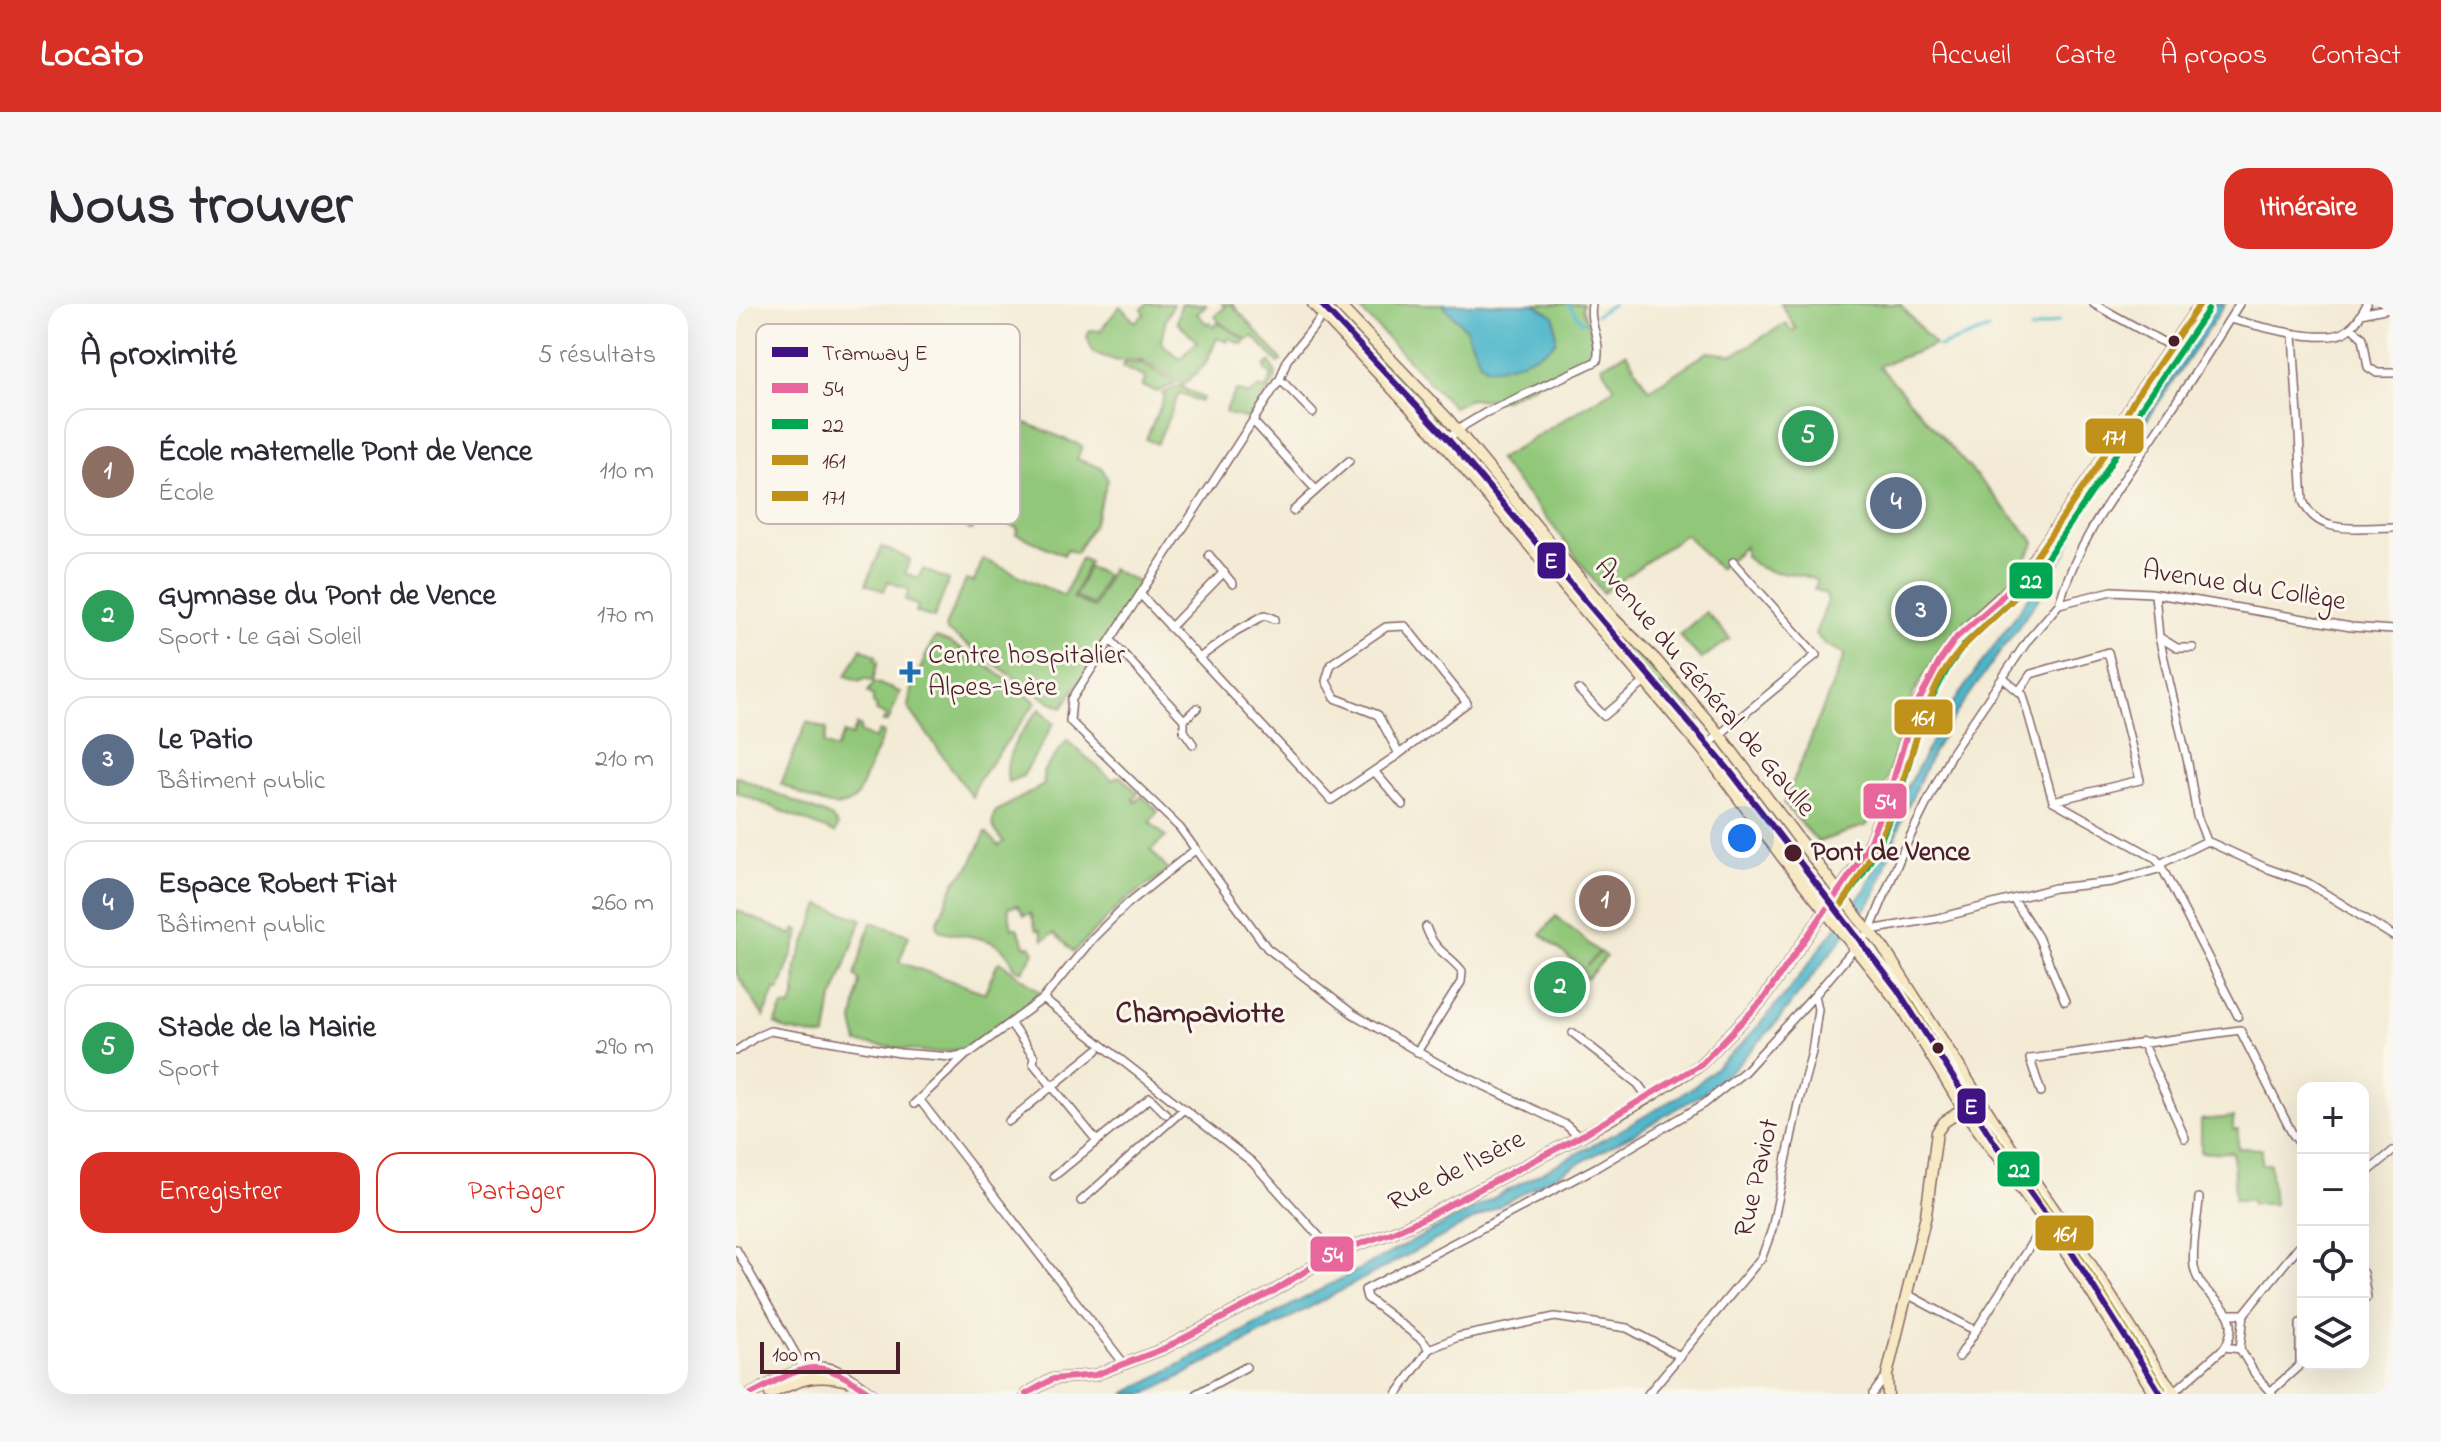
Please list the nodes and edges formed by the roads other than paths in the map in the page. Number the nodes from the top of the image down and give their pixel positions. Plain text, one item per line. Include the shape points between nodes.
1 (1313, 304) edge
2 (1332, 304) edge
3 (1338, 304) edge
4 (1592, 304) edge
5 (2094, 304) edge
6 (2200, 304) edge
7 (2239, 304) edge
8 (2367, 304) edge
9 (2393, 307) edge
10 (2361, 314) junction
11 (1323, 316) junction
12 (2230, 319) junction
13 (2351, 327) junction
14 (2293, 334) junction
15 (2170, 346) junction
16 (2393, 373) edge
17 (1280, 379) junction
18 (1313, 413) dead end
19 (1253, 421) junction
20 (1458, 431) junction
21 (1442, 444) junction
22 (1349, 461) dead end
23 (1316, 490) junction
24 (1293, 511) dead end
25 (2393, 527) edge
26 (1209, 555) dead end
27 (1733, 562) dead end
28 (1224, 572) junction
29 (1233, 584) dead end
30 (2155, 594) junction
31 (1142, 596) junction
32 (2059, 604) junction
33 (1275, 619) dead end
34 (1170, 628) junction
35 (2393, 630) edge
36 (2159, 637) junction
37 (1111, 640) junction
38 (2193, 648) dead end
39 (1199, 658) junction
40 (2004, 679) junction
41 (1646, 681) junction
42 (1579, 690) dead end
43 (2020, 690) junction
44 (1197, 708) dead end
45 (1184, 720) junction
46 (1719, 734) junction
47 (1193, 744) dead end
48 (1702, 749) junction
49 (1399, 754) junction
50 (1374, 771) junction
51 (2053, 801) junction
52 (1403, 805) dead end
53 (1749, 823) dead end
54 (1739, 831) dead end
55 (2207, 841) junction
56 (1196, 849) junction
57 (2161, 866) junction
58 (1842, 895) junction
59 (2014, 900) junction
60 (1827, 915) junction
61 (1426, 927) dead end
62 (1870, 930) junction
63 (2393, 936) edge
64 (1852, 943) junction
65 (1815, 995) junction
66 (1043, 999) junction
67 (2065, 1001) dead end
68 (2238, 1016) dead end
69 (1010, 1023) junction
70 (1573, 1033) dead end
71 (2142, 1042) junction
72 (1097, 1050) dead end
73 (736, 1051) edge
74 (1417, 1052) junction
75 (968, 1054) junction
76 (1052, 1086) junction
77 (2041, 1092) dead end
78 (1648, 1098) junction
79 (1980, 1098) junction
80 (1184, 1109) junction
81 (1963, 1109) junction
82 (1166, 1114) dead end
83 (1009, 1121) dead end
84 (1579, 1137) junction
85 (2185, 1138) dead end
86 (2297, 1140) edge
87 (1097, 1141) junction
88 (2393, 1151) edge
89 (2369, 1171) edge
90 (1054, 1176) dead end
91 (2199, 1198) dead end
92 (1081, 1201) dead end
93 (2045, 1222) junction
94 (736, 1249) edge
95 (2297, 1249) edge
96 (1334, 1253) junction
97 (1907, 1294) junction
98 (2229, 1314) junction
99 (2244, 1314) junction
100 (1976, 1331) junction
101 (2225, 1347) junction
102 (1429, 1349) junction
103 (2240, 1349) junction
104 (1678, 1355) junction
105 (1959, 1357) dead end
106 (1125, 1365) junction
107 (1246, 1367) dead end
108 (2297, 1368) edge
109 (804, 1369) junction
110 (1887, 1375) junction
111 (798, 1380) junction
112 (853, 1382) junction
113 (2174, 1393) edge
114 (2271, 1393) edge
115 (751, 1394) edge
116 (770, 1394) edge
117 (872, 1394) edge
118 (1026, 1394) edge
119 (1196, 1394) edge
120 (1397, 1394) edge
121 (1648, 1394) edge
122 (1873, 1394) edge
123 (1888, 1394) edge
124 (2155, 1394) edge

1 - 11 main road, Avenue du Général de Gaulle
2 - 11 street
3 - 20 main road, Avenue du Général de Gaulle
4 - 20 street via 1597,361
5 - 15 street
6 - 15 main road, Rue de l'Isère
7 - 12 street
8 - 10 street
9 - 10 street
10 - 13 street
11 - 17 street via 1287,360
11 - 21 main road, Avenue du Général de Gaulle
12 - 14 street
12 - 32 street via 2097,519 2068,572
13 - 14 street via 2340,335
13 - 16 street via 2363,338 2368,367
14 - 25 street via 2303,501 2309,515 2339,528
15 - 58 main road, Rue de l'Isère via 2021,578 1957,637 1940,661 1914,710 1870,841
17 - 18 street
17 - 19 street
19 - 23 street
19 - 31 street
20 - 21 street
20 - 46 main road, Avenue du Général de Gaulle via 1614,619
21 - 41 main road, Avenue du Général de Gaulle
22 - 23 street
23 - 24 street
26 - 28 street
27 - 46 street via 1816,655
28 - 29 street
28 - 34 street
30 - 32 street, Avenue du Collège via 2112,591
30 - 35 street, Avenue du Collège
30 - 36 street
31 - 34 street
31 - 37 street
32 - 40 street
33 - 39 street via 1265,615
34 - 39 street
36 - 38 street via 2177,648
36 - 55 street via 2197,816
37 - 45 street
37 - 56 street via 1072,699 1070,721
39 - 50 street via 1331,800
40 - 43 street
40 - 62 street via 1951,754
41 - 42 street via 1604,716
41 - 48 main road, Avenue du Général de Gaulle
43 - 51 street
43 - 51 street via 2031,674 2108,652 2140,780
44 - 45 street
45 - 47 street
46 - 48 street
46 - 58 main road, Avenue du Général de Gaulle
48 - 60 main road, Avenue du Général de Gaulle
49 - 49 street via 1381,719 1335,698 1326,681 1331,664 1391,625 1410,630 1467,703
49 - 50 street
50 - 52 street
51 - 57 street
53 - 54 street
55 - 57 street
55 - 63 street via 2308,883
56 - 66 street via 1126,905
56 - 74 street via 1267,948 1353,1014
57 - 59 street via 2112,882 2055,888
57 - 68 street
58 - 60 main road, Rue de l'Isère
58 - 62 main road, Avenue du Général de Gaulle
59 - 62 street
59 - 67 street via 2038,937
60 - 64 main road, Avenue du Général de Gaulle
60 - 78 main road, Rue de l'Isère via 1754,1009 1701,1064
61 - 74 street via 1441,954 1462,971 1461,982
62 - 64 street
62 - 79 main road, Avenue du Général de Gaulle
64 - 65 street
64 - 81 main road, Avenue du Général de Gaulle via 1903,1009
65 - 102 street via 1752,1065 1704,1104 1365,1290 1367,1298
65 - 104 street, Rue Paviot via 1812,1052 1762,1257
66 - 69 street
66 - 80 street
69 - 75 street
69 - 76 street
70 - 78 street via 1638,1084
71 - 77 street via 2030,1059
71 - 85 street
71 - 86 street via 2240,1030
72 - 76 street
73 - 75 street via 770,1031 900,1053
74 - 84 street via 1566,1125
75 - 106 street via 916,1102
76 - 83 street
76 - 87 street
78 - 84 main road, Rue de l'Isère
79 - 81 main road
79 - 113 main road, Avenue du Général de Gaulle
80 - 92 street
80 - 96 street via 1252,1162
81 - 93 main road, Avenue du Général de Gaulle
81 - 97 main road via 1937,1132 1926,1215
82 - 87 street via 1150,1098
84 - 96 main road, Rue de l'Isère via 1426,1217
87 - 90 street
88 - 89 street
91 - 98 street via 2194,1265 2198,1280
93 - 100 street
93 - 124 main road, Avenue du Général de Gaulle
94 - 109 street
95 - 99 street
96 - 106 main road, Rue de l'Isère via 1274,1291
97 - 100 street
97 - 110 main road
98 - 99 street
98 - 101 street via 2231,1335
99 - 103 street
100 - 105 street
101 - 103 street
101 - 113 street
102 - 104 street via 1458,1337 1555,1317 1627,1328
102 - 120 street
103 - 114 street
104 - 121 street, Rue Paviot
106 - 118 main road, Rue de l'Isère via 1095,1375 1053,1379
107 - 119 street
108 - 114 street
109 - 111 main road
109 - 112 main road via 837,1371
109 - 115 main road
110 - 122 street
110 - 123 main road
111 - 112 main road via 816,1376
111 - 116 main road
112 - 117 main road

